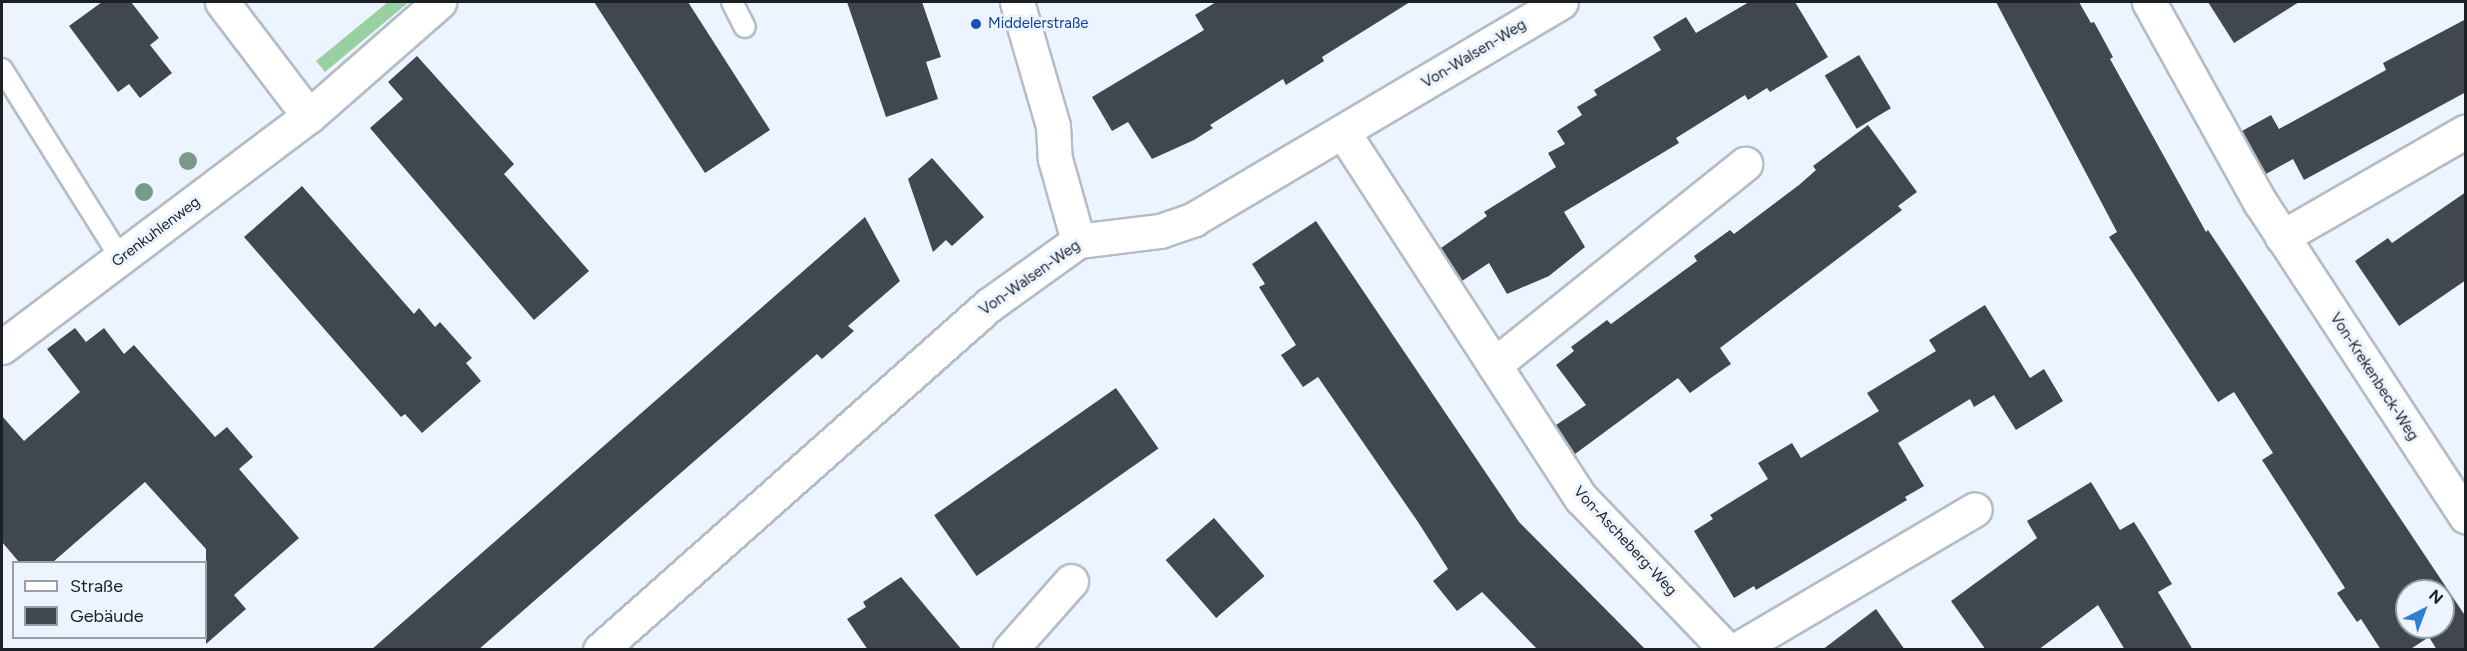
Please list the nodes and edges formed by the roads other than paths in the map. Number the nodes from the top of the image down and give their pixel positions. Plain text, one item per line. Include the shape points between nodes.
1 (222, 2) edge
2 (439, 2) edge
3 (732, 2) edge
4 (1017, 2) edge
5 (1561, 2) edge
6 (2149, 2) edge
7 (745, 27) dead end
8 (2, 69) edge
9 (309, 116) junction
10 (2466, 131) edge
11 (1342, 132) junction
12 (1746, 164) dead end
13 (2282, 237) junction
14 (1078, 241) junction
15 (121, 259) junction
16 (2, 348) edge
17 (1494, 365) junction
18 (1975, 508) dead end
19 (2466, 516) edge
20 (1071, 581) dead end
21 (600, 650) edge
22 (1010, 650) edge
23 (1727, 650) edge
24 (1736, 650) edge

1 - 9 street
2 - 9 street, Grenkuhlenweg
3 - 7 lane
4 - 14 street via 1053,126 1055,159
5 - 11 street, Von-Walsen-Weg
6 - 13 street, Von-Krekenbeck-Weg via 2197,93
8 - 15 lane
9 - 15 street, Grenkuhlenweg
10 - 13 street
11 - 14 street, Von-Walsen-Weg via 1194,219 1160,231
11 - 17 street, Von-Ascheberg-Weg
12 - 17 street
13 - 19 street, Von-Krekenbeck-Weg
14 - 21 street, Von-Walsen-Weg via 989,305
15 - 16 street, Grenkuhlenweg
17 - 23 street, Von-Ascheberg-Weg via 1581,498
18 - 24 street
20 - 22 street

